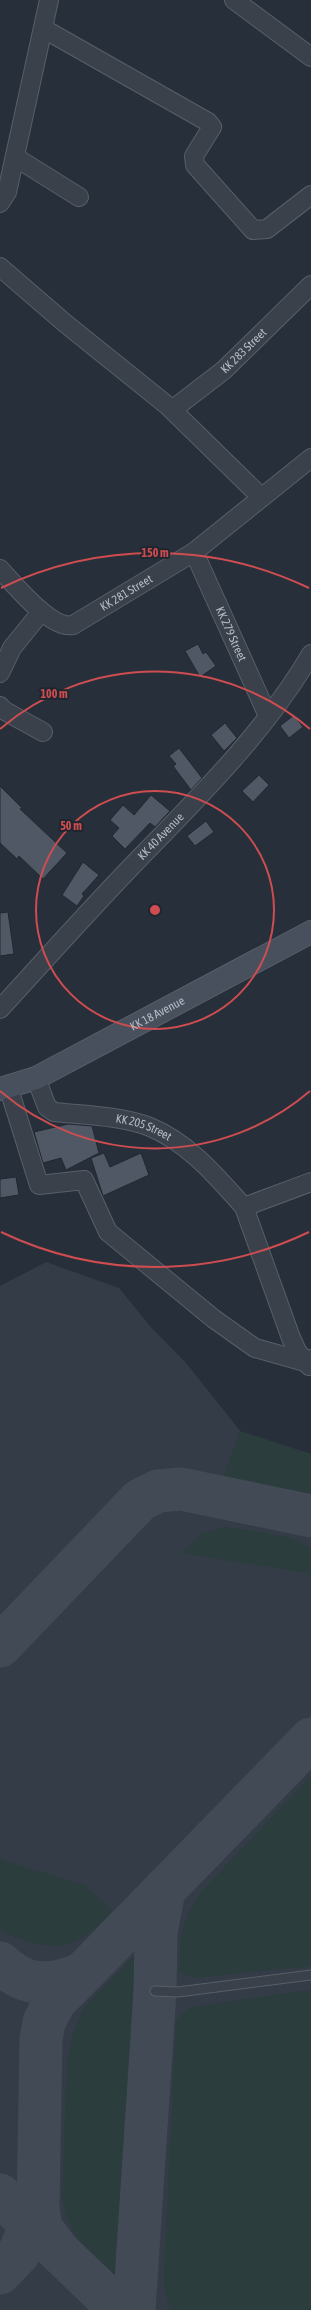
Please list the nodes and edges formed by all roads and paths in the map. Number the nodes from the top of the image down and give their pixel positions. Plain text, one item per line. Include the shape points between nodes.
1 (49, 0) edge
2 (234, 0) edge
3 (44, 29) junction
4 (311, 57) edge
5 (15, 157) junction
6 (311, 195) edge
7 (79, 197) dead end
8 (0, 203) edge
9 (0, 267) edge
10 (311, 285) edge
11 (172, 410) junction
12 (311, 458) edge
13 (261, 497) junction
14 (194, 552) junction
15 (0, 569) edge
16 (41, 612) junction
17 (308, 669) edge
18 (0, 673) edge
19 (0, 706) edge
20 (268, 716) junction
21 (43, 732) dead end
22 (311, 932) edge
23 (0, 1009) edge
24 (36, 1078) junction
25 (4, 1087) edge
26 (311, 1182) edge
27 (244, 1207) junction
28 (309, 1363) edge
29 (311, 1974) edge
30 (155, 1992) dead end

1 - 3 street
2 - 4 street
3 - 5 street
3 - 6 street via 208,122 212,127 194,156 196,165 253,230 267,229
5 - 7 street
5 - 8 street via 7,192
9 - 11 street
10 - 11 street, KK 283 Street via 224,370
11 - 13 street
12 - 13 street, KK 281 Street
13 - 14 street, KK 281 Street
14 - 16 street, KK 281 Street via 73,625 68,626
14 - 20 street, KK 279 Street
15 - 16 street, KK 281 Street
16 - 18 street via 12,648
17 - 20 street, KK 40 Avenue
19 - 21 street
20 - 23 street, KK 40 Avenue via 206,790 108,891
22 - 24 main road, KK 18 Avenue
24 - 25 main road, KK 18 Avenue
24 - 27 street, KK 205 Street via 46,1107 54,1112 134,1122 167,1136 204,1163
25 - 28 street via 39,1185 84,1180 108,1232 214,1319 255,1348
26 - 27 street
27 - 28 street, KK 205 Street via 291,1338
29 - 30 lane via 178,1992

